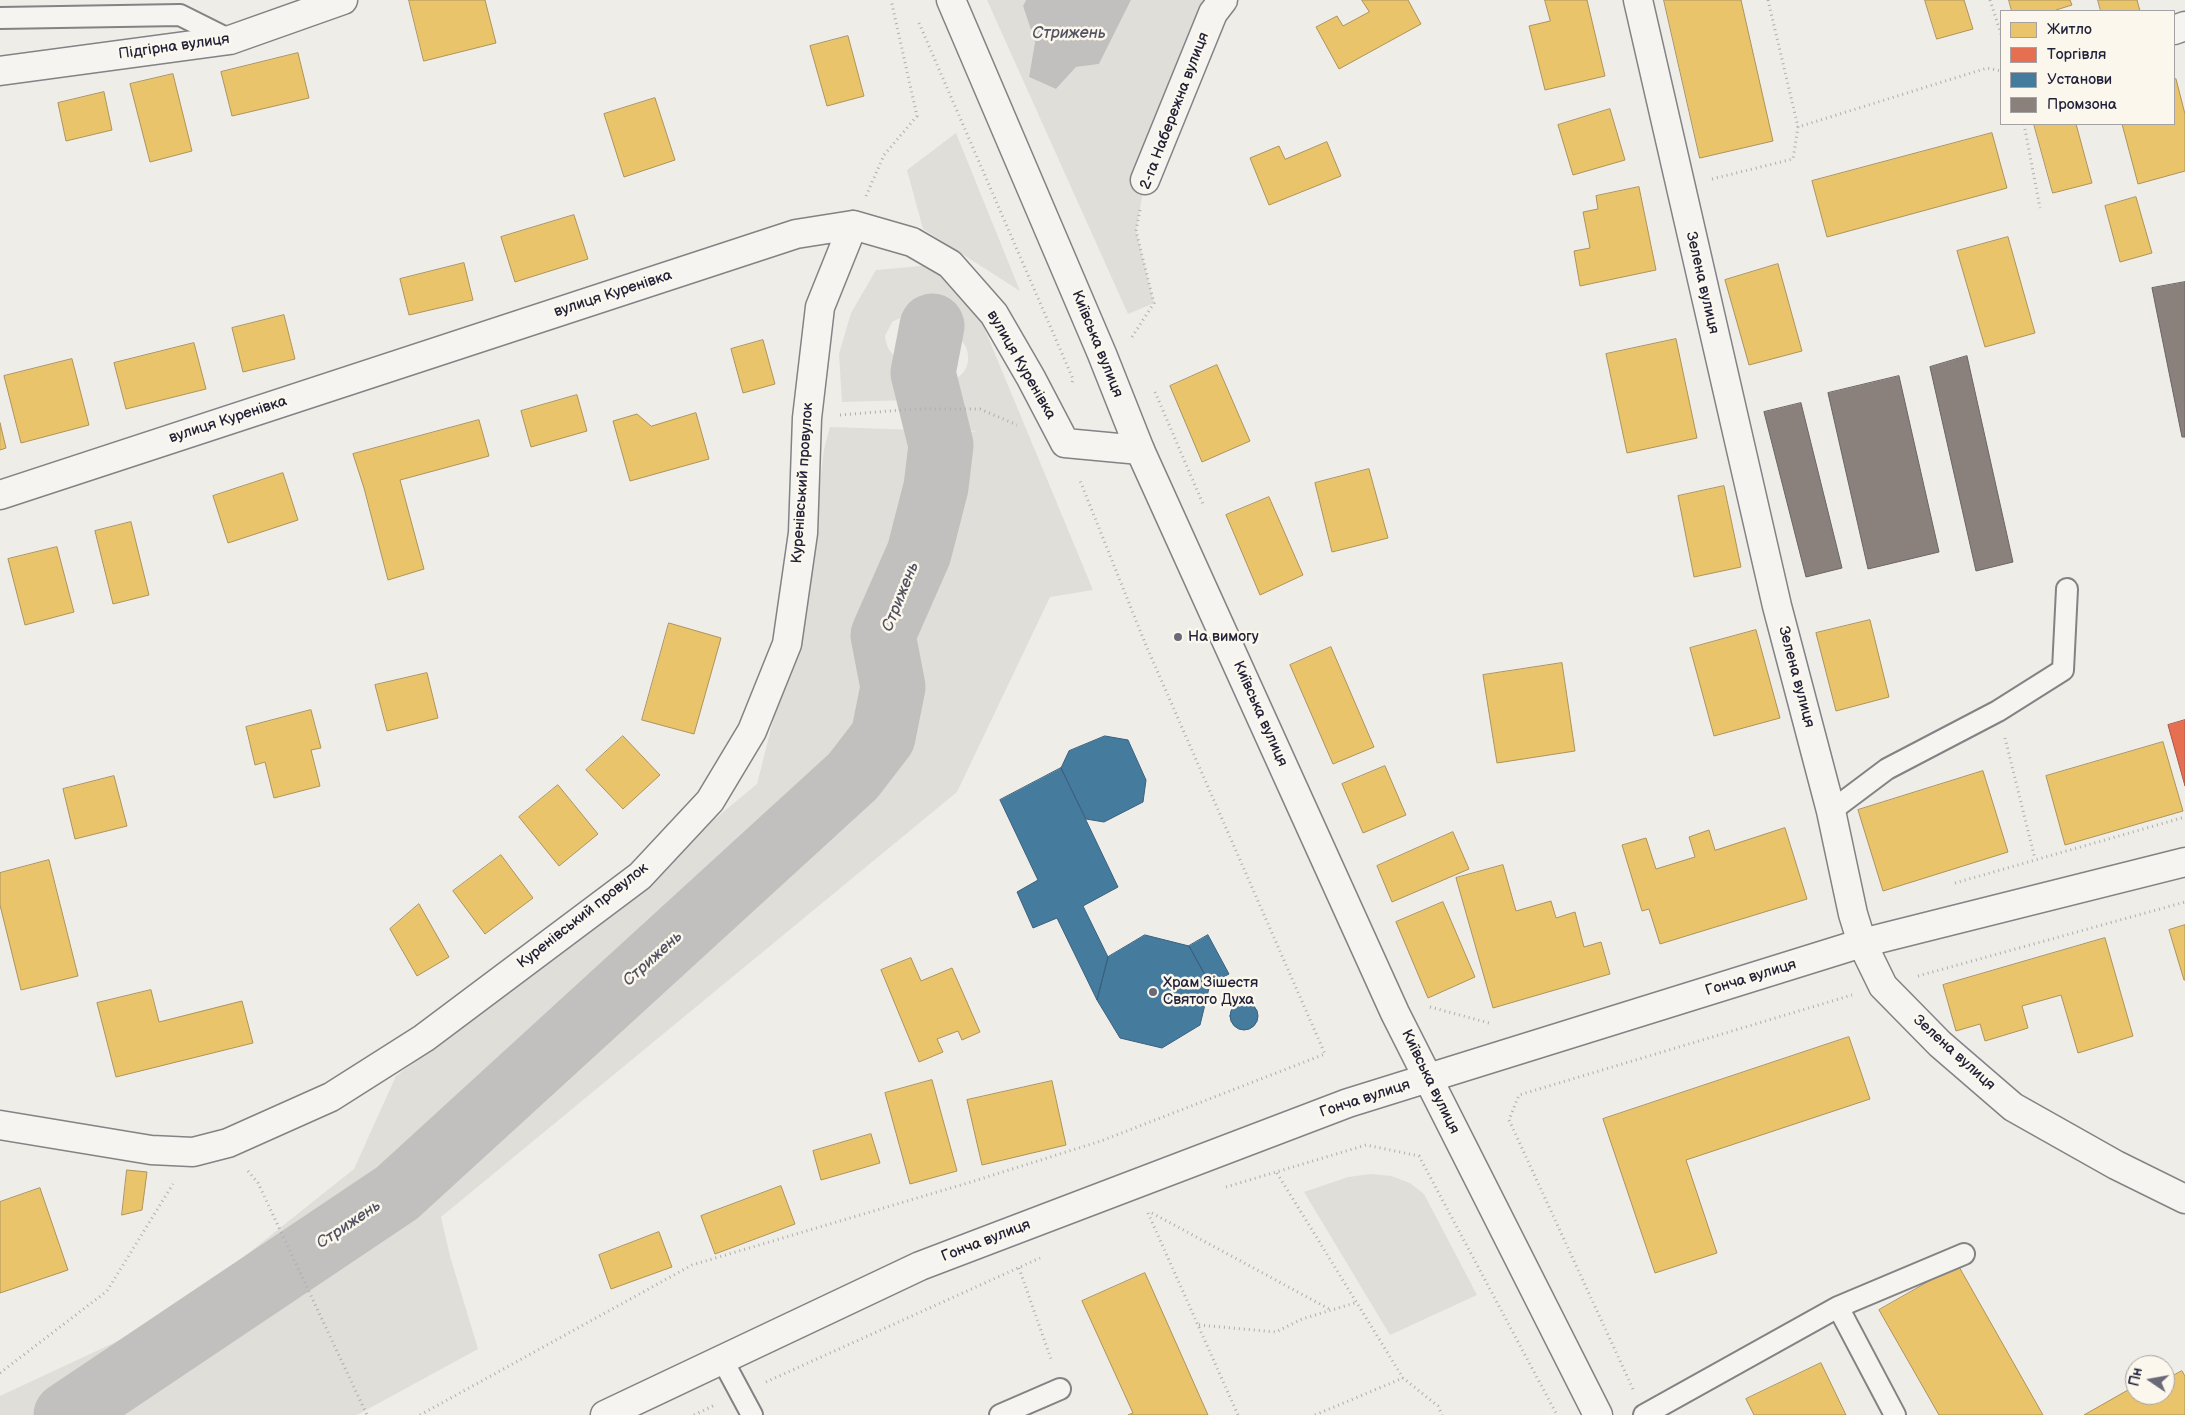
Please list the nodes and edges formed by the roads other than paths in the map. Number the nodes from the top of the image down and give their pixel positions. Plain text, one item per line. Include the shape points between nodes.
1 (343, 0) edge
2 (951, 0) edge
3 (1223, 0) edge
4 (1638, 0) edge
5 (0, 18) edge
6 (230, 40) junction
7 (0, 71) edge
8 (1145, 180) road end
9 (853, 225) junction
10 (1140, 450) junction
11 (0, 495) edge
12 (2067, 589) dead end
13 (1831, 811) junction
14 (2185, 862) edge
15 (1862, 943) junction
16 (1429, 1078) junction
17 (0, 1125) edge
18 (2185, 1200) edge
19 (1964, 1254) dead end
20 (1838, 1307) junction
21 (722, 1359) junction
22 (1060, 1389) road end
23 (605, 1415) edge
24 (752, 1415) edge
25 (1000, 1415) edge
26 (1598, 1415) edge
27 (1645, 1415) edge
28 (1895, 1415) edge

1 - 6 street, Підгірна вулиця
2 - 10 street, Київська вулиця
3 - 8 street, 2-га Набережна вулиця via 1213,13
4 - 13 street, Зелена вулиця via 1777,606
5 - 6 lane via 180,15
6 - 7 street, Підгірна вулиця
9 - 10 street, вулиця Куренівка via 912,242 950,264 994,314 1065,443
9 - 11 street, вулиця Куренівка via 796,234
9 - 17 street, Куренівський провулок via 820,307 807,418 803,533 787,644 752,731 710,801 640,876 424,1038 330,1097 228,1143 193,1152 151,1150
10 - 16 street, Київська вулиця via 1395,1013
12 - 13 lane via 2064,670 1998,710 1887,769
13 - 15 street, Зелена вулиця
14 - 15 street, Гонча вулиця
15 - 16 street, Гонча вулиця
15 - 18 street, Зелена вулиця via 1882,986 1940,1044 2013,1107 2116,1166
16 - 21 street, Гонча вулиця via 1348,1103 920,1266
16 - 26 street, Київська вулиця
19 - 20 lane
20 - 27 lane
20 - 28 lane
21 - 23 street, Гонча вулиця
21 - 24 lane
22 - 25 lane

